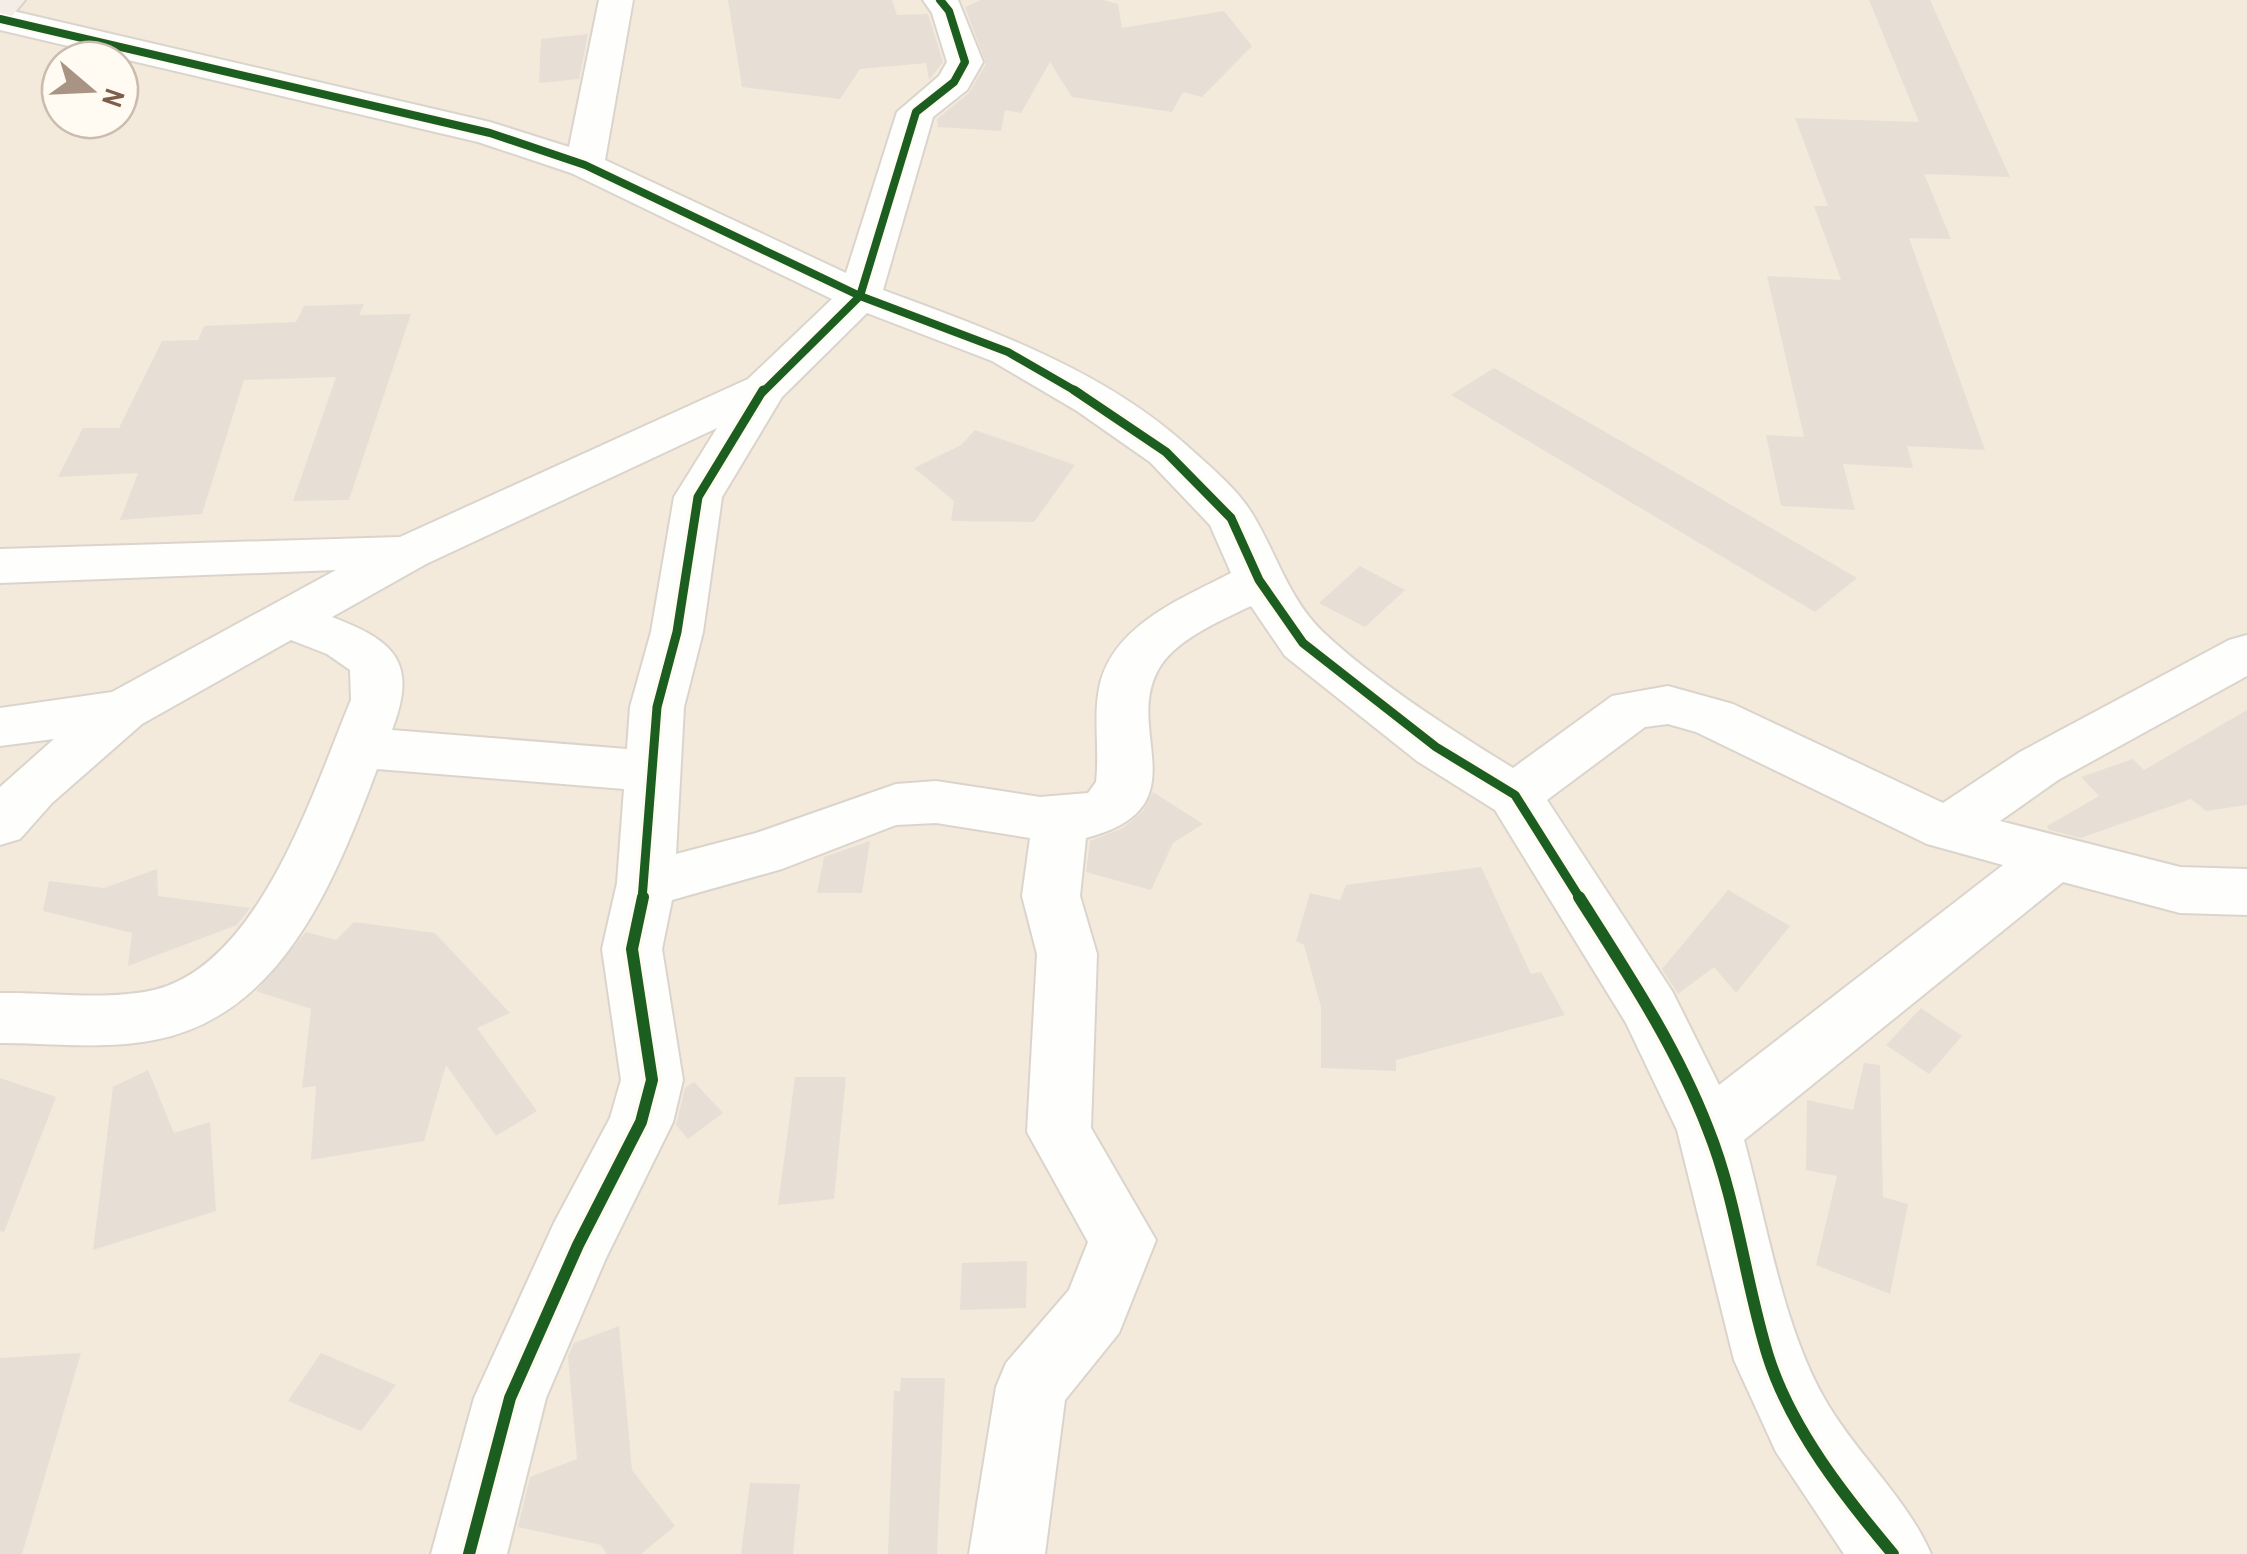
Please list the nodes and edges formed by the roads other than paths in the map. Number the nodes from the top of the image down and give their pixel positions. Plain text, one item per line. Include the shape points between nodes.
1 (8, 0) edge
2 (616, 0) edge
3 (940, 0) edge
4 (0, 9) edge
5 (0, 19) edge
6 (584, 165) junction
7 (860, 296) junction
8 (764, 390) junction
9 (409, 552) junction
10 (0, 566) edge
11 (1259, 580) junction
12 (288, 618) junction
13 (2247, 653) edge
14 (122, 710) junction
15 (0, 726) edge
16 (357, 747) junction
17 (650, 770) junction
18 (1515, 795) junction
19 (1060, 819) junction
20 (0, 824) edge
21 (1947, 829) junction
22 (2053, 858) junction
23 (646, 884) junction
24 (2247, 892) edge
25 (0, 1018) edge
26 (1709, 1130) junction
27 (469, 1554) edge
28 (1008, 1554) edge
29 (1893, 1554) edge

1 - 4 highway
2 - 6 street
3 - 7 street via 965,62 954,82 916,112
5 - 6 street via 490,133
6 - 7 street
7 - 8 street
7 - 11 street via 1008,352 1166,452 1231,518
8 - 9 street
8 - 17 street via 698,497
9 - 10 street
9 - 12 street
11 - 18 street via 1303,643 1436,747
11 - 19 street via 1148,646 1131,669 1124,696 1122,794 1088,817
12 - 14 street
12 - 16 street via 345,640 376,663 378,700
13 - 21 street via 2039,766
14 - 15 street
14 - 20 street
16 - 17 street
16 - 25 street via 287,909 217,991 160,1014
17 - 23 street
18 - 21 street via 1632,710 1668,705 1714,718
18 - 26 street via 1650,1009
19 - 23 street via 915,802
19 - 28 street via 1050,896 1068,954 1059,1132 1122,1240 1095,1310 1031,1387
21 - 22 street
22 - 24 street via 2180,890
22 - 26 street
23 - 27 street via 632,949 652,1080 641,1122 510,1398
26 - 29 street via 1769,1360 1801,1427

